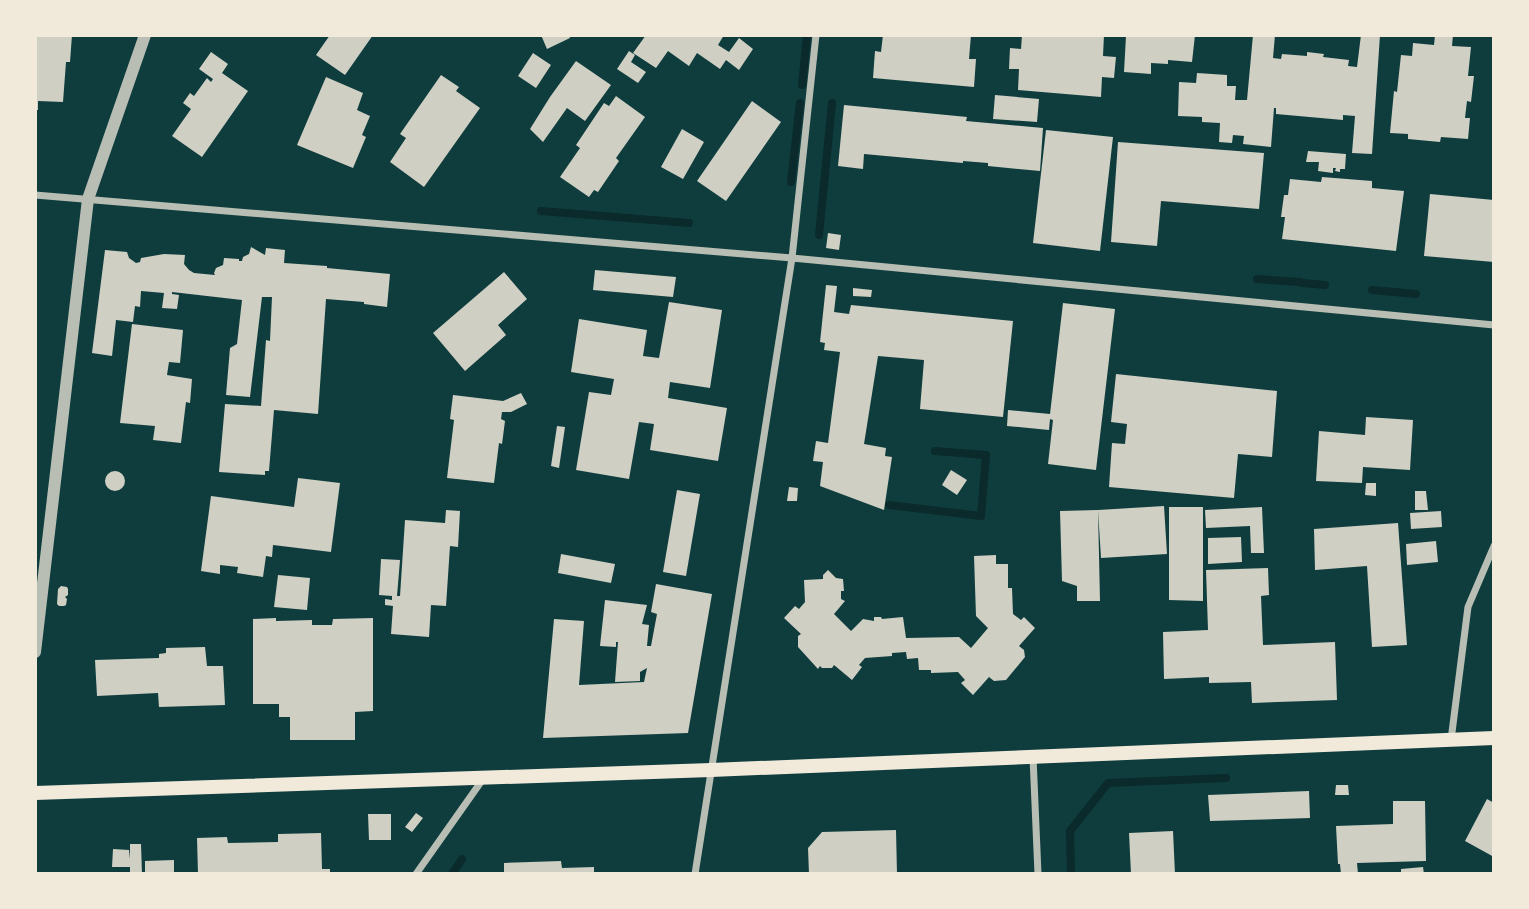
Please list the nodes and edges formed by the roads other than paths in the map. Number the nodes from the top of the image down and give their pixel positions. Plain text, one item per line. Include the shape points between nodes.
1 (145, 35) edge
2 (816, 35) edge
3 (35, 195) edge
4 (88, 200) junction
5 (792, 258) junction
6 (1494, 325) edge
7 (1494, 545) edge
8 (35, 652) edge
9 (1494, 738) edge
10 (1451, 740) junction
11 (1033, 757) junction
12 (711, 770) junction
13 (484, 779) junction
14 (35, 793) edge
15 (416, 874) edge
16 (695, 874) edge
17 (1038, 874) edge

1 - 4 street
2 - 5 street
3 - 4 street
4 - 5 street
4 - 8 street
5 - 6 street
5 - 12 street
7 - 10 street via 1468,607
9 - 10 main road
10 - 11 main road
11 - 12 main road
11 - 17 street
12 - 13 main road
12 - 16 street
13 - 14 main road
13 - 15 street

